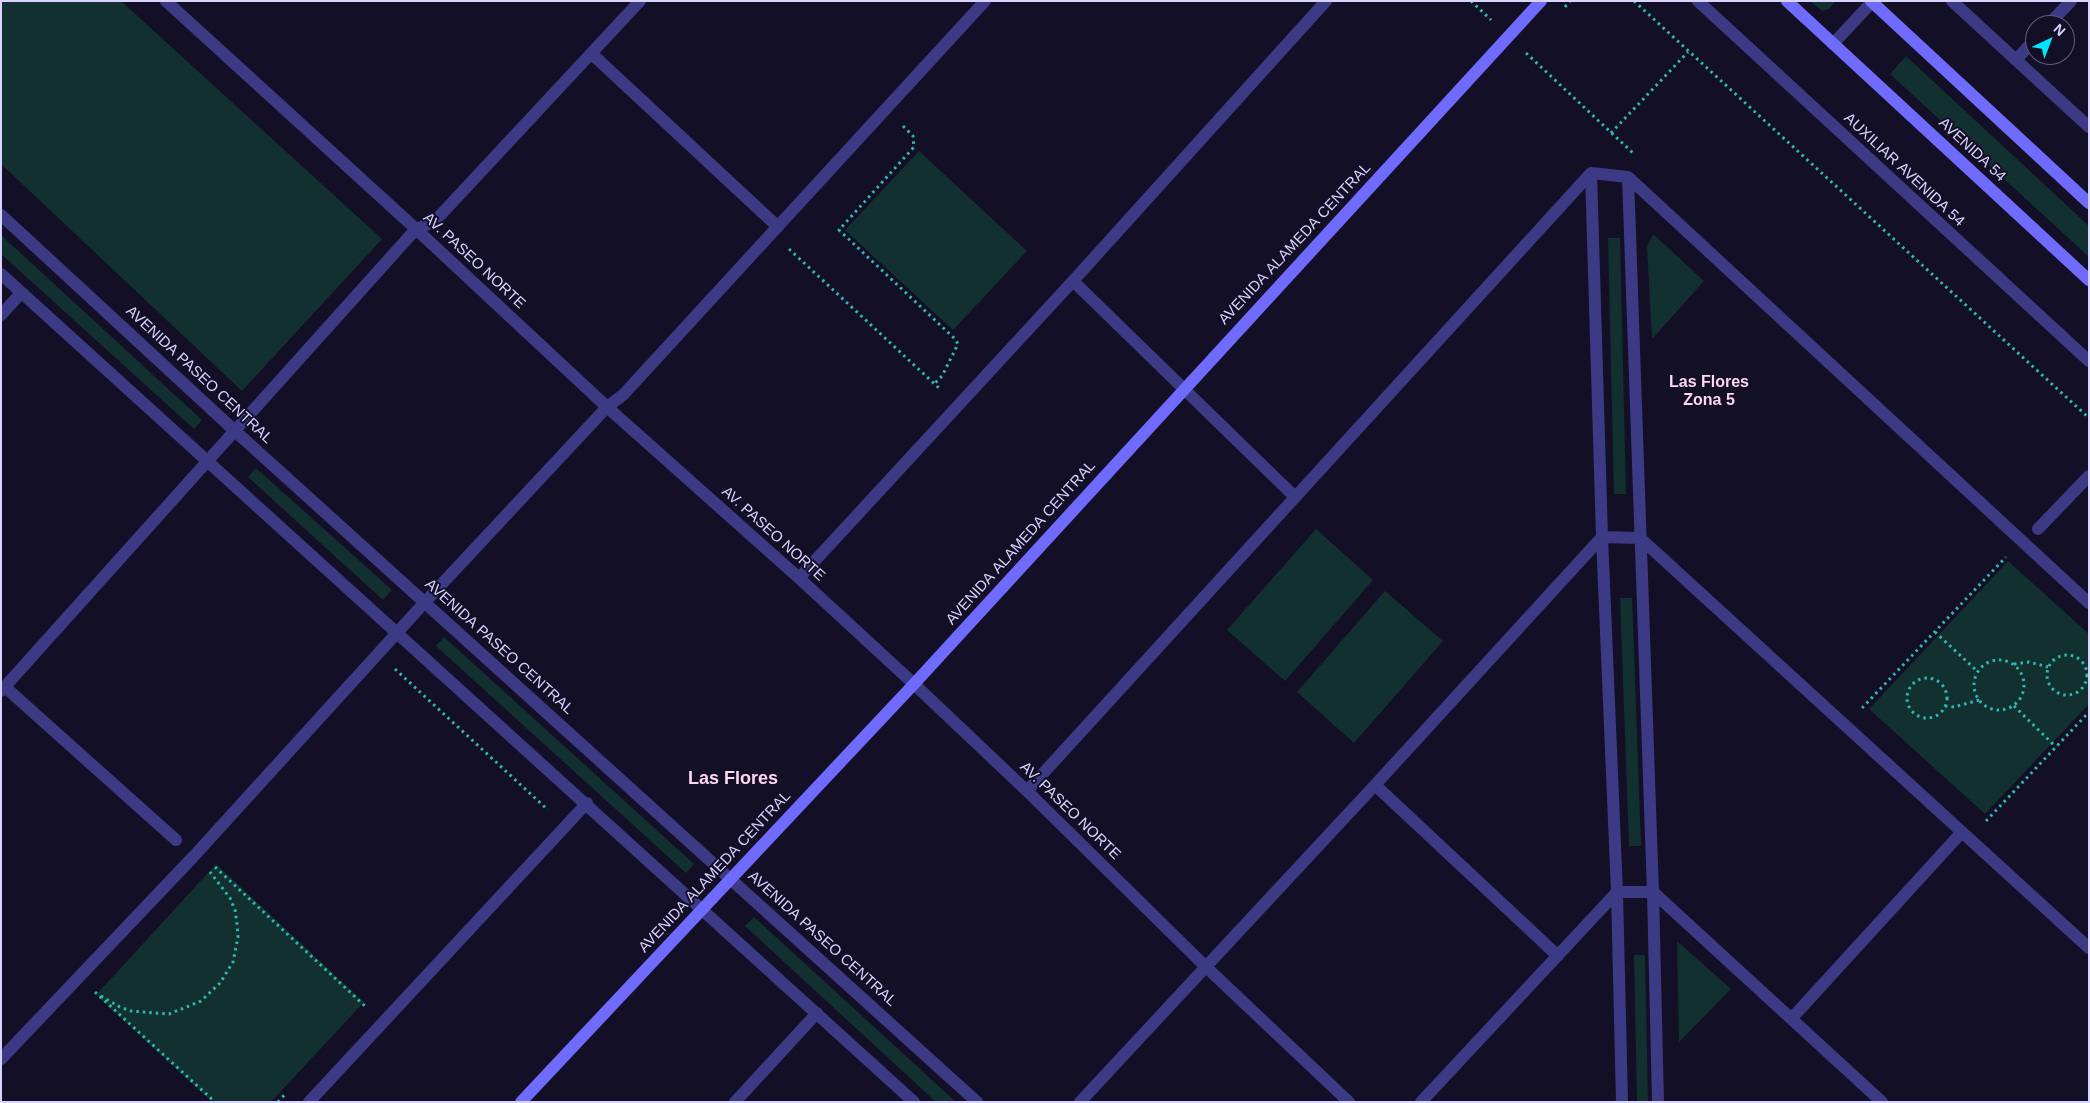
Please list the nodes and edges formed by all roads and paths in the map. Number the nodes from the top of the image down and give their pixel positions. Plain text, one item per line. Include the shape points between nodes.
1 (166, 1) edge
2 (640, 1) edge
3 (985, 1) edge
4 (1326, 1) edge
5 (1541, 1) edge
6 (1634, 1) edge
7 (1698, 1) edge
8 (1787, 1) edge
9 (1952, 1) edge
10 (2071, 1) edge
11 (1872, 2) edge
12 (2058, 15) edge
13 (1833, 44) junction
14 (2025, 50) edge
15 (1688, 52) junction
16 (592, 54) junction
17 (2016, 60) junction
18 (899, 122) dead end
19 (2089, 127) edge
20 (1611, 133) dead end
21 (1591, 173) junction
22 (1628, 177) junction
23 (2089, 203) edge
24 (1, 215) edge
25 (778, 226) junction
26 (416, 229) junction
27 (785, 245) dead end
28 (1, 274) edge
29 (2089, 280) edge
30 (1073, 281) junction
31 (22, 293) junction
32 (1, 315) edge
33 (2089, 361) edge
34 (934, 384) junction
35 (1185, 388) junction
36 (942, 391) dead end
37 (607, 407) junction
38 (2089, 418) edge
39 (234, 430) junction
40 (209, 462) junction
41 (2089, 476) edge
42 (1295, 498) junction
43 (2038, 529) dead end
44 (1602, 537) junction
45 (1640, 538) junction
46 (2011, 558) dead end
47 (799, 578) junction
48 (425, 602) junction
49 (2089, 603) edge
50 (1935, 632) junction
51 (396, 634) junction
52 (2013, 664) junction
53 (2048, 666) junction
54 (1977, 671) junction
55 (387, 675) dead end
56 (914, 684) junction
57 (3, 689) edge
58 (1979, 700) junction
59 (1945, 706) junction
60 (2014, 706) junction
61 (2089, 712) edge
62 (1869, 715) dead end
63 (2056, 747) junction
64 (1376, 785) junction
65 (1027, 791) junction
66 (587, 804) junction
67 (542, 817) dead end
68 (1982, 818) dead end
69 (1962, 832) junction
70 (176, 840) dead end
71 (211, 863) dead end
72 (206, 868) dead end
73 (732, 879) junction
74 (1617, 892) junction
75 (1653, 892) junction
76 (702, 910) junction
77 (2089, 948) edge
78 (1558, 956) junction
79 (1205, 966) junction
80 (372, 999) dead end
81 (366, 1006) junction
82 (817, 1013) junction
83 (359, 1014) dead end
84 (1792, 1018) junction
85 (1, 1060) edge
86 (291, 1087) dead end
87 (215, 1102) edge
88 (278, 1102) edge
89 (309, 1102) edge
90 (521, 1102) edge
91 (735, 1102) edge
92 (914, 1102) edge
93 (977, 1102) edge
94 (1080, 1102) edge
95 (1348, 1102) edge
96 (1421, 1102) edge
97 (1622, 1102) edge
98 (1658, 1102) edge
99 (1882, 1102) edge

1 - 26 street, AV. PASEO NORTE
2 - 16 street
3 - 25 street
4 - 30 street
5 - 35 street, AVENIDA ALAMEDA CENTRAL
6 - 15 path
7 - 33 street, AUXILIAR AVENIDA 54
8 - 13 street, AVENIDA 54
9 - 17 street
10 - 12 street
11 - 13 street
11 - 23 street
13 - 29 street, AVENIDA 54
14 - 17 street
15 - 20 path
15 - 38 path
16 - 25 street
16 - 26 street via 434,222
17 - 19 street
18 - 34 path via 913,136 914,147 839,230 955,339 958,344 942,376
21 - 22 street
21 - 42 street
21 - 44 street
22 - 45 street
22 - 49 street
24 - 39 street, AVENIDA PASEO CENTRAL
25 - 37 street via 622,395
26 - 37 street, AV. PASEO NORTE
26 - 39 street
27 - 34 path
28 - 31 street
30 - 35 street
30 - 47 street
31 - 32 street
31 - 40 street
34 - 36 path
35 - 42 street
35 - 56 street, AVENIDA ALAMEDA CENTRAL
37 - 47 street, AV. PASEO NORTE
37 - 48 street
39 - 40 street
39 - 48 street, AVENIDA PASEO CENTRAL
40 - 51 street
40 - 57 street
41 - 43 street
42 - 65 street
44 - 45 street
44 - 64 street
44 - 74 street
45 - 69 street
45 - 75 street
46 - 50 path via 2008,555
47 - 56 street, AV. PASEO NORTE
48 - 51 street
48 - 73 street, AVENIDA PASEO CENTRAL
50 - 54 path
50 - 62 path via 1862,708
51 - 66 street
51 - 85 street via 194,856
52 - 53 path via 2029,662
52 - 54 path via 1998,659 1983,664
52 - 60 path via 2023,677 2024,685
53 - 53 path via 2048,680 2055,691 2075,694 2085,685 2087,672 2076,656 2057,657
54 - 58 path via 1973,687
55 - 67 path via 394,668 402,675 548,810
56 - 65 street, AV. PASEO NORTE
56 - 73 street, AVENIDA ALAMEDA CENTRAL
57 - 70 street
58 - 59 path via 1954,707
58 - 60 path via 1987,708 1996,710
59 - 59 path via 1946,694 1940,683 1934,680 1916,682 1909,691 1908,705 1917,715 1937,716
60 - 63 path
61 - 63 path
63 - 68 path via 1986,822
64 - 78 street
64 - 79 street
65 - 79 street, AV. PASEO NORTE
66 - 76 street
66 - 89 street
69 - 77 street
69 - 84 street
71 - 81 path
72 - 87 path via 230,898 237,924 233,962 220,983 200,1001 169,1014 142,1013 120,1007 94,991
73 - 76 street, AVENIDA ALAMEDA CENTRAL
73 - 93 street, AVENIDA PASEO CENTRAL
74 - 75 street
74 - 78 street
74 - 97 street
75 - 84 street
75 - 98 street
76 - 82 street
76 - 90 street, AVENIDA ALAMEDA CENTRAL
78 - 96 street
79 - 94 street
79 - 95 street, AV. PASEO NORTE
80 - 81 path
81 - 83 path
82 - 91 street
82 - 92 street
84 - 99 street
86 - 88 path

